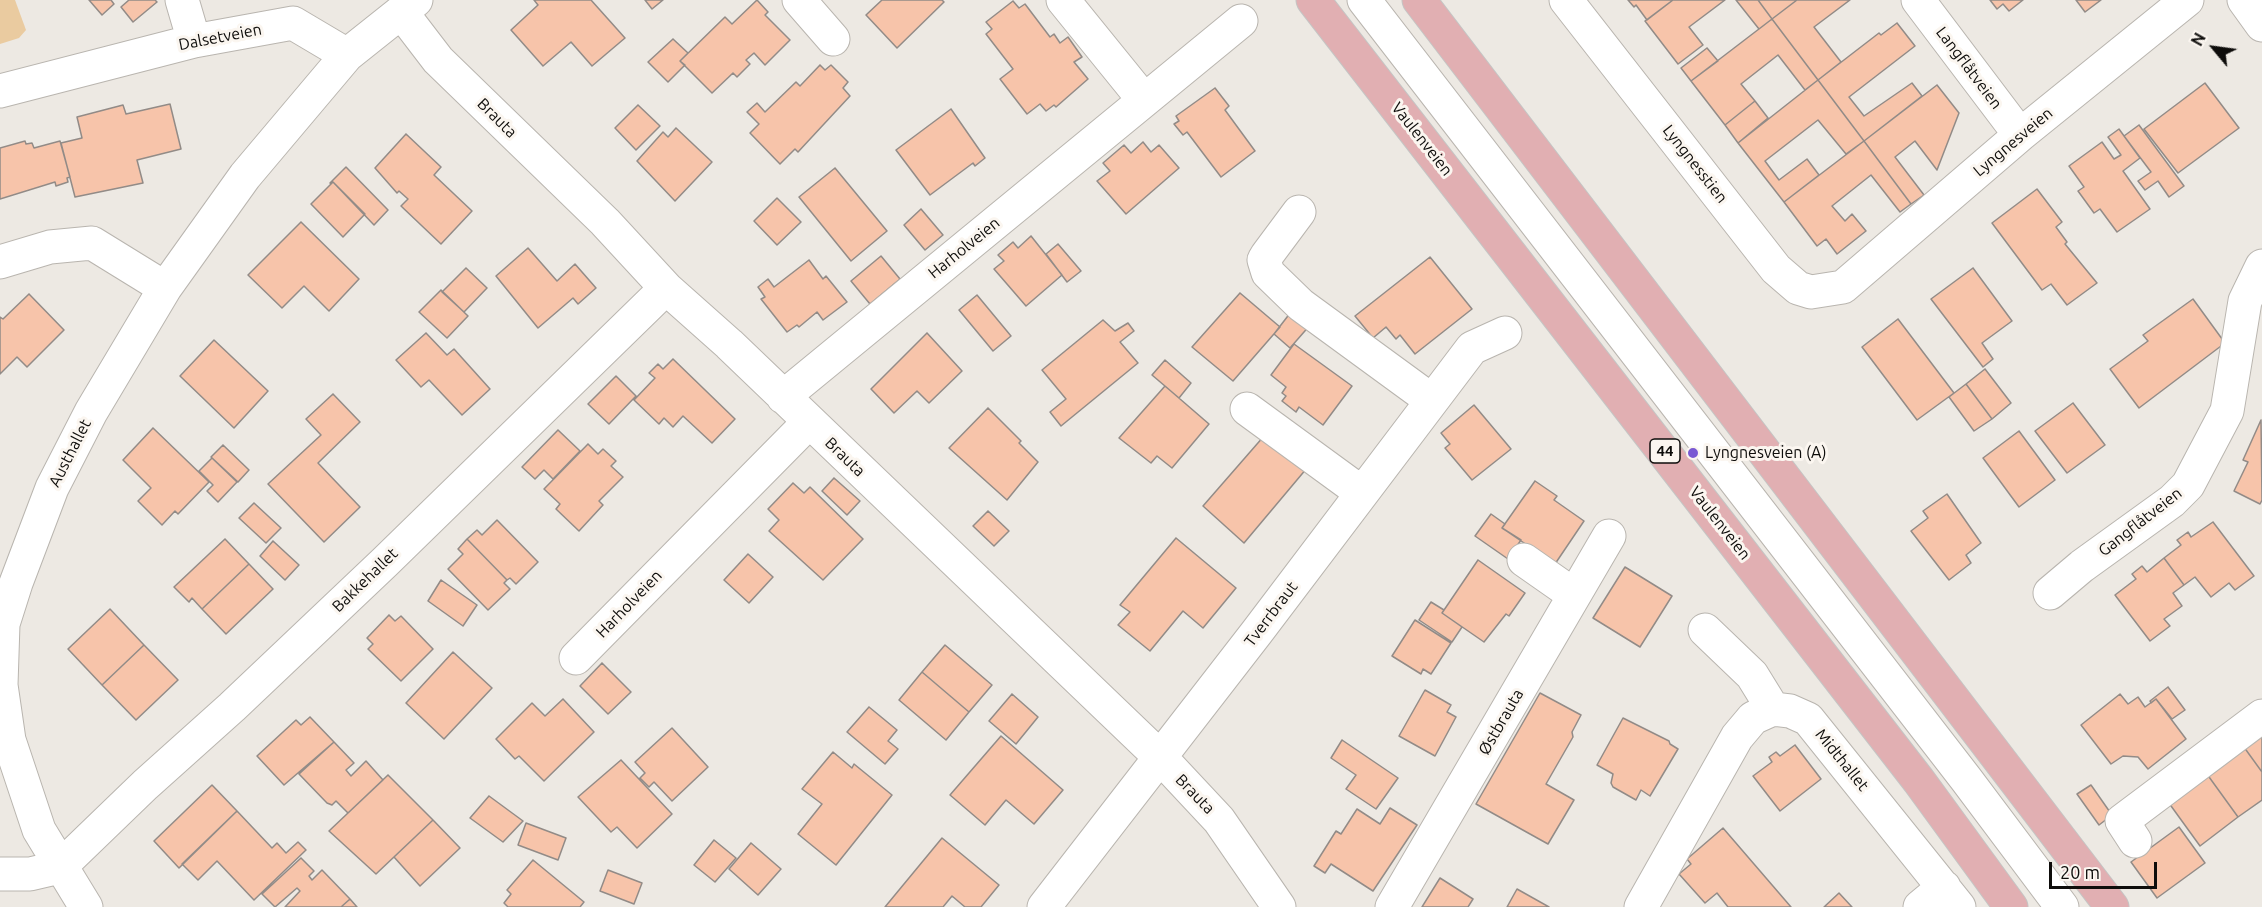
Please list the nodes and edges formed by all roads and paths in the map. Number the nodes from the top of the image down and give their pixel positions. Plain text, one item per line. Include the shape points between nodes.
1 (182, 0) edge
2 (798, 0) edge
3 (1063, 0) edge
4 (1313, 0) edge
5 (1364, 0) edge
6 (1419, 0) edge
7 (1566, 0) edge
8 (1918, 0) edge
9 (2187, 0) edge
10 (2244, 0) edge
11 (409, 7) edge
12 (1241, 21) dead end
13 (2262, 25) edge
14 (833, 39) dead end
15 (194, 41) junction
16 (347, 55) junction
17 (0, 91) edge
18 (1144, 99) junction
19 (2020, 135) junction
20 (1299, 212) dead end
21 (0, 262) edge
22 (2262, 266) edge
23 (1843, 287) joint
24 (165, 288) junction
25 (666, 288) junction
26 (1505, 333) dead end
27 (783, 396) junction
28 (1447, 396) junction
29 (1246, 409) dead end
30 (809, 422) junction
31 (1362, 493) junction
32 (1609, 536) dead end
33 (1524, 560) dead end
34 (2050, 593) dead end
35 (1574, 595) junction
36 (1705, 630) dead end
37 (576, 658) dead end
38 (1773, 710) junction
39 (2262, 716) edge
40 (1161, 758) junction
41 (2135, 841) dead end
42 (60, 867) junction
43 (0, 874) edge
44 (1941, 900) edge
45 (86, 907) edge
46 (1044, 907) edge
47 (1279, 907) edge
48 (1392, 907) edge
49 (1641, 907) edge
50 (2011, 907) edge
51 (2062, 907) edge
52 (2112, 907) edge

1 - 15 street
2 - 14 street
3 - 18 street
4 - 50 main road, Vaulenveien / 44 via 1905,762
5 - 51 street
6 - 52 main road
7 - 23 street, Lyngnesstien via 1786,280 1811,292
8 - 19 street, Langflåtveien
9 - 19 street, Lyngnesveien
10 - 13 street
11 - 16 street
11 - 25 street, Brauta via 438,60
12 - 18 street, Harholveien
15 - 16 street, Dalsetveien via 293,23
15 - 17 street, Dalsetveien
16 - 24 street, Austhallet via 245,176
18 - 27 street, Harholveien
19 - 23 street, Lyngnesveien
20 - 28 street via 1264,260 1268,273 1300,304
21 - 24 street via 50,247 92,243
22 - 34 street, Gangflåtveien via 2245,301 2227,411 2188,484 2172,501
24 - 42 street, Austhallet via 91,412 52,488 3,624 0,685 9,740 39,830
25 - 27 street, Brauta
25 - 42 street, Bakkehallet via 385,562
26 - 28 street, Tverrbraut via 1472,348
27 - 30 street, Brauta
28 - 31 street, Tverrbraut
29 - 31 street
30 - 37 street, Harholveien
30 - 40 street, Brauta
31 - 40 street, Tverrbraut
32 - 35 street, Østbrauta
33 - 35 street
35 - 48 street, Østbrauta
36 - 38 street via 1752,675
38 - 44 street, Midthallet via 1808,718
38 - 49 street via 1753,718 1737,737
39 - 41 street via 2122,821
40 - 46 street, Tverrbraut
40 - 47 street, Brauta via 1220,820
42 - 43 street via 30,874
42 - 45 street, Austhallet

